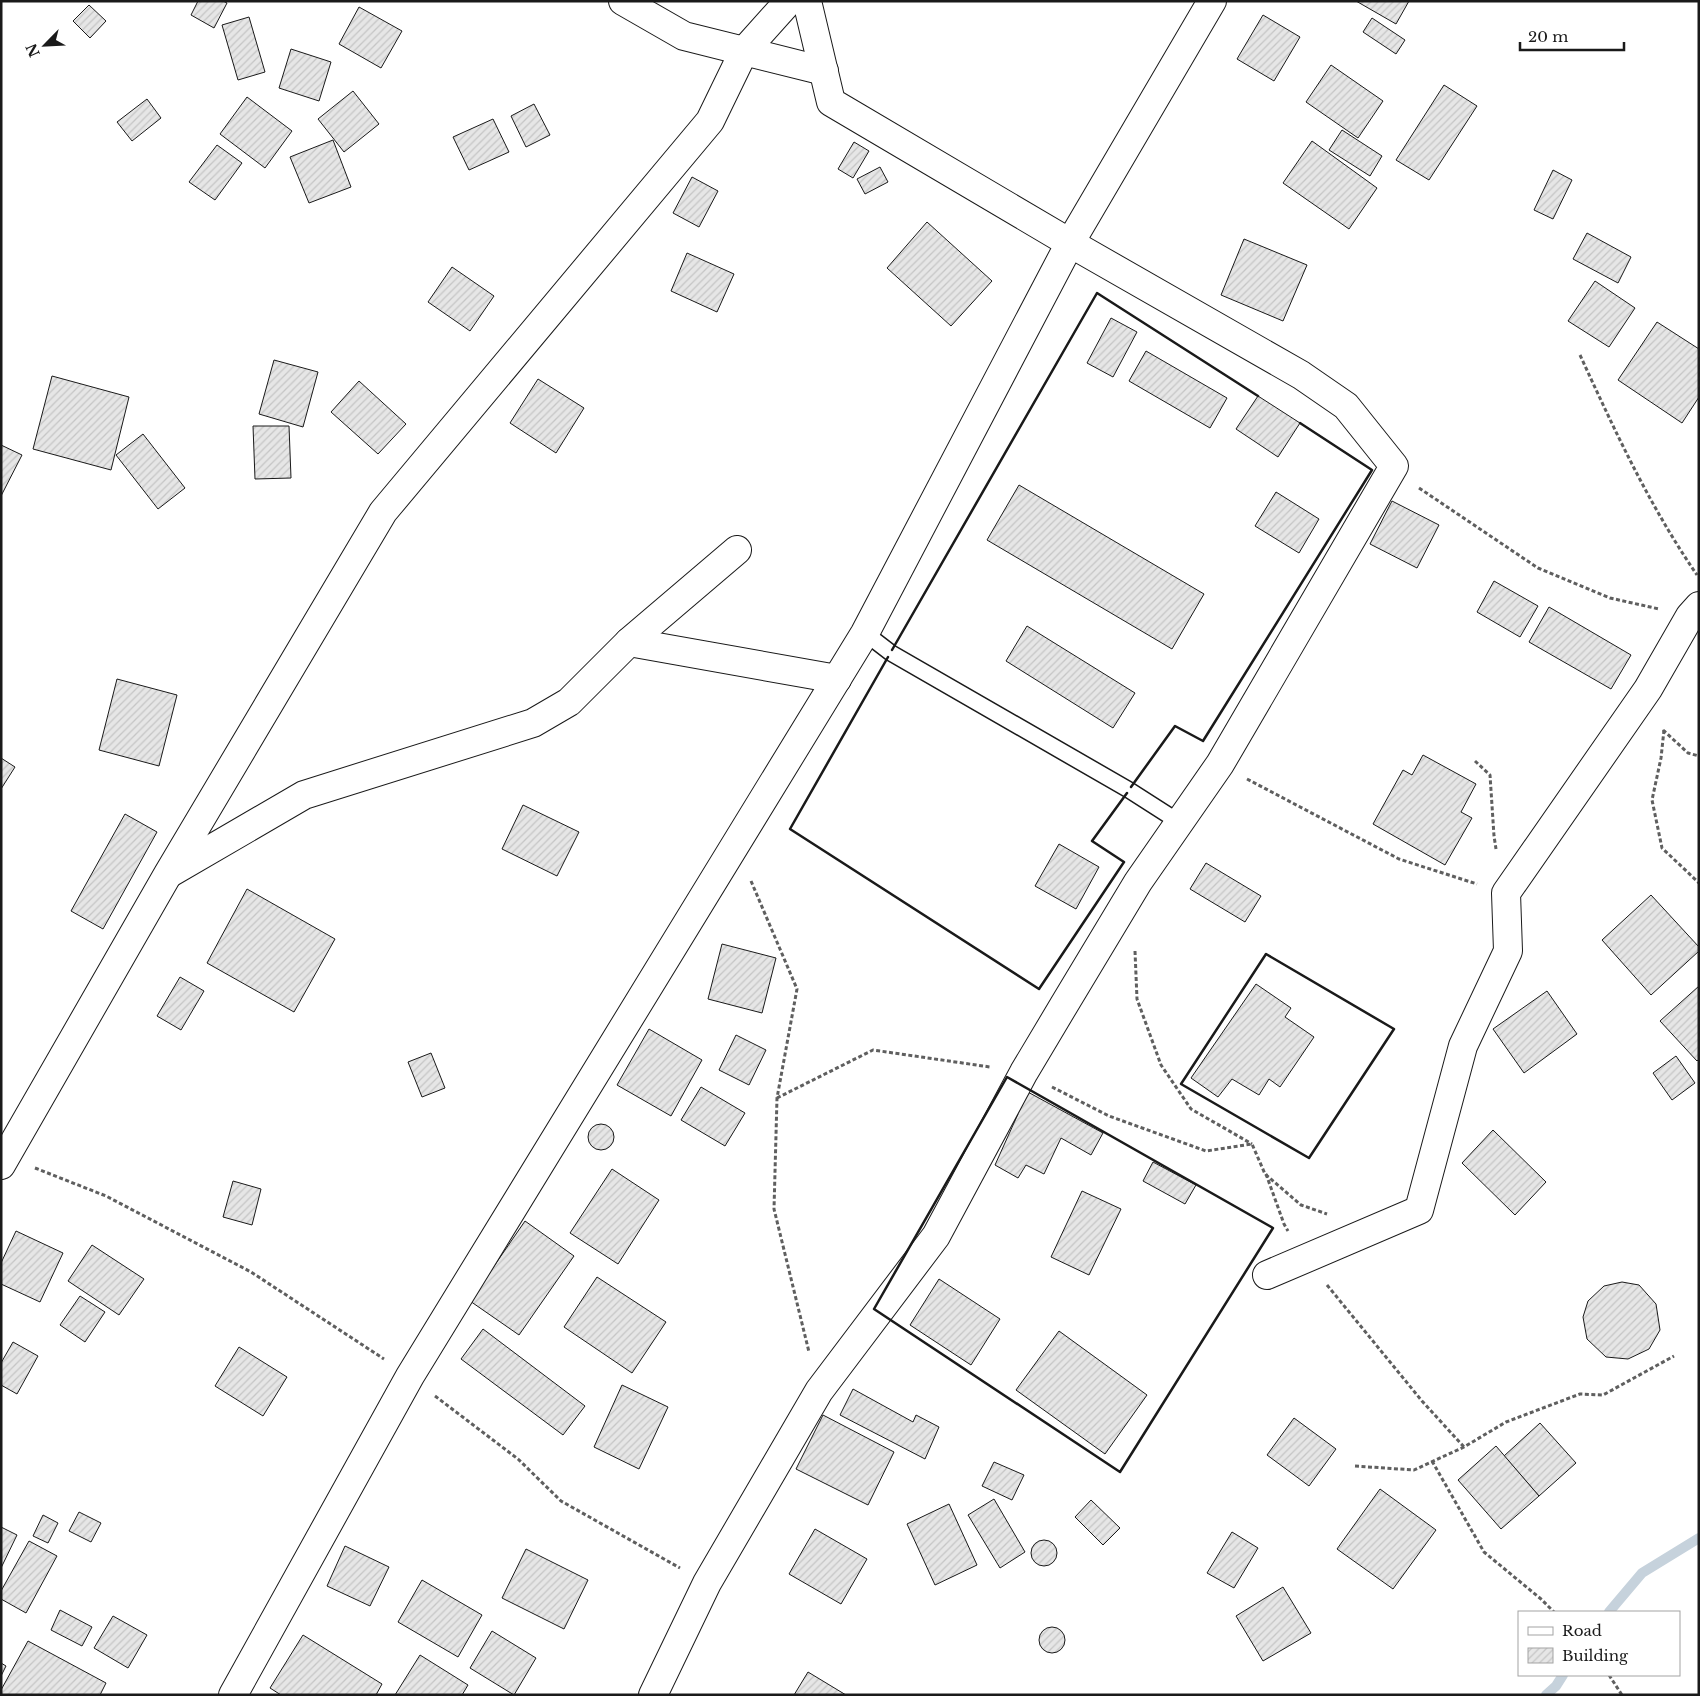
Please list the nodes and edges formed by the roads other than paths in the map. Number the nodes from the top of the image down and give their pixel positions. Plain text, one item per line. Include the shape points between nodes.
1 (624, 1) edge
2 (789, 1) edge
3 (807, 1) edge
4 (1212, 1) edge
5 (744, 51) junction
6 (824, 71) junction
7 (1070, 243) junction
8 (736, 550) dead end
9 (1694, 611) edge
10 (865, 633) junction
11 (629, 642) junction
12 (837, 679) junction
13 (1180, 822) junction
14 (168, 874) junction
15 (4, 1160) edge
16 (1267, 1274) dead end
17 (232, 1695) edge
18 (653, 1695) edge

1 - 5 street via 684,36
2 - 5 street
3 - 6 street
4 - 7 street
5 - 6 street
5 - 14 street via 710,121 383,512
6 - 7 street via 831,102
7 - 10 street
7 - 13 street via 1302,375 1346,406 1394,466 1220,764
8 - 11 street
9 - 16 street via 1648,689 1506,893 1508,951 1463,1046 1419,1210
10 - 12 street
10 - 13 lane via 891,653
11 - 12 street
11 - 14 street via 569,702 533,723 304,796
12 - 17 street via 410,1376
13 - 18 street via 1138,882 1024,1072 936,1236 819,1391 707,1583
14 - 15 street

